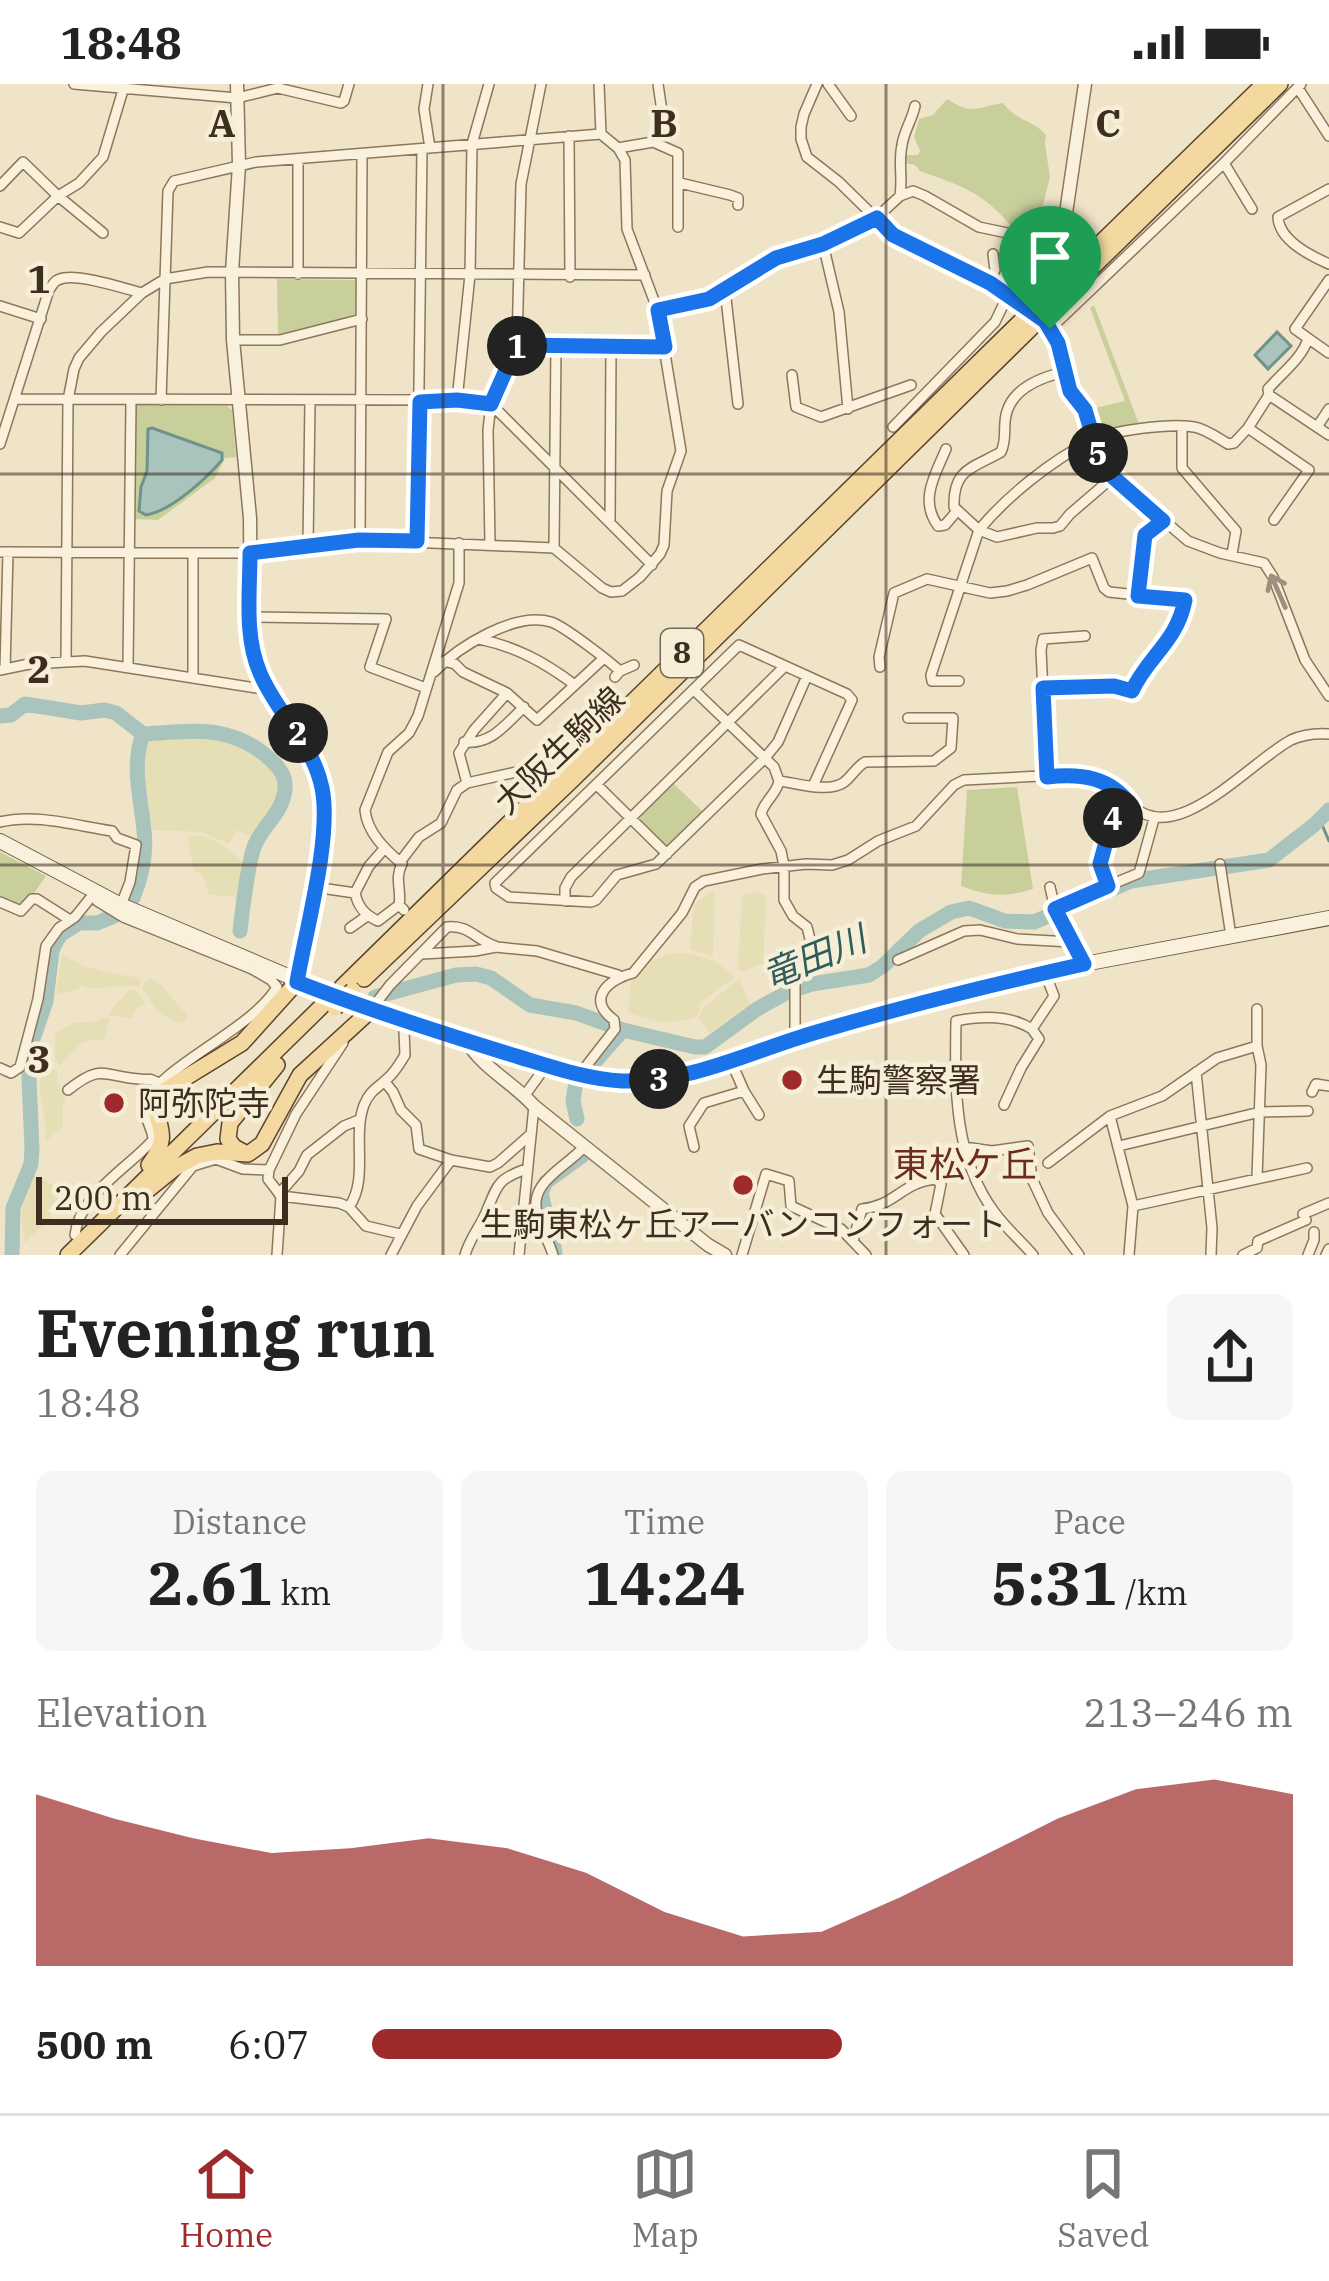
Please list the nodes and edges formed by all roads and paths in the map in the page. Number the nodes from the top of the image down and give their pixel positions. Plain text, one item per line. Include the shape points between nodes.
1 (74, 84) edge
2 (350, 84) edge
3 (428, 84) edge
4 (489, 84) edge
5 (541, 84) edge
6 (599, 84) edge
7 (658, 84) edge
8 (817, 84) edge
9 (828, 84) edge
10 (1085, 84) edge
11 (1251, 84) edge
12 (1264, 84) edge
13 (1293, 85) edge
14 (158, 88) edge
15 (123, 90) junction
16 (237, 91) edge
17 (915, 106) dead end
18 (851, 116) dead end
19 (601, 134) junction
20 (569, 136) junction
21 (1329, 136) edge
22 (530, 140) junction
23 (653, 142) junction
24 (1201, 143) junction
25 (472, 145) junction
26 (426, 148) junction
27 (619, 148) junction
28 (362, 155) junction
29 (298, 159) junction
30 (1224, 163) junction
31 (239, 165) junction
32 (680, 183) junction
33 (0, 186) edge
34 (1329, 189) edge
35 (58, 196) junction
36 (900, 196) junction
37 (738, 206) dead end
38 (1252, 209) dead end
39 (877, 218) junction
40 (0, 227) edge
41 (678, 227) dead end
42 (103, 233) dead end
43 (1012, 233) dead end
44 (823, 244) junction
45 (993, 254) dead end
46 (1329, 264) edge
47 (232, 272) junction
48 (298, 274) junction
49 (362, 274) junction
50 (420, 274) junction
51 (470, 275) junction
52 (645, 275) junction
53 (520, 276) junction
54 (571, 277) junction
55 (166, 279) junction
56 (1329, 280) edge
57 (990, 283) junction
58 (725, 290) junction
59 (142, 293) junction
60 (1008, 295) junction
61 (1046, 305) junction
62 (0, 306) edge
63 (658, 310) junction
64 (41, 319) junction
65 (362, 319) junction
66 (1050, 329) junction
67 (1308, 339) junction
68 (233, 340) junction
69 (517, 345) junction
70 (556, 346) junction
71 (611, 346) junction
72 (665, 347) junction
73 (1329, 353) edge
74 (1064, 372) junction
75 (792, 375) dead end
76 (911, 385) dead end
77 (1269, 395) junction
78 (15, 399) junction
79 (68, 400) junction
80 (131, 400) junction
81 (161, 400) junction
82 (310, 400) junction
83 (457, 400) junction
84 (239, 401) junction
85 (362, 401) junction
86 (420, 402) junction
87 (491, 404) junction
88 (738, 404) dead end
89 (848, 409) junction
90 (1329, 409) edge
91 (893, 427) dead end
92 (1182, 427) junction
93 (1317, 427) junction
94 (1248, 428) junction
95 (1329, 435) edge
96 (1094, 439) junction
97 (0, 444) edge
98 (946, 449) dead end
99 (557, 468) junction
100 (1113, 477) junction
101 (956, 511) junction
102 (1274, 520) dead end
103 (1163, 521) junction
104 (610, 522) junction
105 (979, 530) junction
106 (359, 540) junction
107 (417, 541) junction
108 (459, 543) junction
109 (490, 544) junction
110 (308, 546) junction
111 (554, 548) junction
112 (4, 552) edge
113 (130, 553) junction
114 (193, 553) junction
115 (250, 553) junction
116 (65, 554) junction
117 (1232, 554) junction
118 (652, 565) junction
119 (962, 585) junction
120 (1138, 596) junction
121 (250, 617) junction
122 (1085, 636) dead end
123 (479, 639) junction
124 (604, 658) junction
125 (66, 661) junction
126 (444, 661) junction
127 (634, 665) dead end
128 (785, 666) junction
129 (128, 667) junction
130 (880, 668) dead end
131 (3, 669) edge
132 (430, 675) junction
133 (807, 676) junction
134 (193, 678) junction
135 (959, 681) dead end
136 (575, 685) junction
137 (426, 688) junction
138 (1043, 688) junction
139 (269, 690) junction
140 (694, 690) junction
141 (507, 693) junction
142 (1329, 696) edge
143 (524, 707) junction
144 (908, 718) dead end
145 (729, 723) junction
146 (1329, 734) edge
147 (464, 742) junction
148 (765, 758) junction
149 (539, 777) dead end
150 (1047, 777) junction
151 (779, 781) junction
152 (466, 783) junction
153 (597, 784) junction
154 (813, 786) junction
155 (1131, 806) junction
156 (632, 819) junction
157 (1154, 819) junction
158 (0, 822) edge
159 (0, 841) edge
160 (384, 849) junction
161 (667, 854) junction
162 (400, 862) junction
163 (784, 866) junction
164 (1221, 869) dead end
165 (1108, 886) junction
166 (314, 887) junction
167 (1050, 887) dead end
168 (355, 893) junction
169 (96, 896) junction
170 (565, 901) junction
171 (0, 902) edge
172 (121, 904) junction
173 (1057, 913) junction
174 (367, 916) junction
175 (1329, 918) edge
176 (70, 920) junction
177 (350, 928) dead end
178 (1231, 936) junction
179 (1070, 942) junction
180 (496, 946) junction
181 (422, 954) junction
182 (898, 960) dead end
183 (1084, 964) junction
184 (1045, 973) junction
185 (618, 975) junction
186 (297, 982) junction
187 (1257, 1009) dead end
188 (370, 1010) junction
189 (407, 1023) junction
190 (351, 1028) junction
191 (1032, 1029) junction
192 (795, 1039) junction
193 (467, 1042) junction
194 (1257, 1046) junction
195 (275, 1060) junction
196 (731, 1061) junction
197 (546, 1066) junction
198 (0, 1068) edge
199 (1196, 1072) junction
200 (1309, 1073) dead end
201 (580, 1074) junction
202 (385, 1082) junction
203 (163, 1086) junction
204 (1329, 1086) edge
205 (68, 1090) dead end
206 (744, 1091) junction
207 (530, 1100) junction
208 (1004, 1105) dead end
209 (1260, 1112) junction
210 (1308, 1112) dead end
211 (759, 1115) dead end
212 (1110, 1116) junction
213 (359, 1120) junction
214 (1201, 1124) junction
215 (530, 1134) junction
216 (585, 1146) junction
217 (1119, 1146) junction
218 (694, 1147) dead end
219 (964, 1147) junction
220 (248, 1154) junction
221 (435, 1155) junction
222 (451, 1160) junction
223 (1307, 1168) dead end
224 (269, 1169) junction
225 (526, 1169) junction
226 (1040, 1169) junction
227 (442, 1172) junction
228 (1257, 1178) junction
229 (1208, 1188) junction
230 (148, 1190) junction
231 (280, 1195) junction
232 (1329, 1203) edge
233 (1133, 1205) junction
234 (349, 1207) junction
235 (102, 1223) junction
236 (1314, 1232) dead end
237 (400, 1234) junction
238 (75, 1235) dead end
239 (853, 1242) junction
240 (466, 1250) edge
241 (68, 1255) edge
242 (82, 1255) edge
243 (120, 1255) edge
244 (277, 1255) edge
245 (392, 1255) edge
246 (479, 1255) edge
247 (519, 1255) edge
248 (553, 1255) edge
249 (725, 1255) edge
250 (742, 1255) edge
251 (866, 1255) edge
252 (964, 1255) edge
253 (1033, 1255) edge
254 (1078, 1255) edge
255 (1129, 1255) edge
256 (1211, 1255) edge
257 (1243, 1255) edge
258 (1308, 1255) edge

1 - 15 street
2 - 16 street via 341,103 278,88
3 - 26 street
4 - 25 street
5 - 22 street
6 - 19 street
7 - 23 street via 665,132
8 - 39 street via 801,127 807,157
9 - 18 street
10 - 60 street via 1061,241 1052,259
11 - 24 main road
12 - 24 main road, 大阪生駒線 / 8
13 - 21 street
13 - 30 street
13 - 61 main road, 大阪生駒線 / 8 via 1221,139
14 - 15 street
14 - 16 street
15 - 35 street via 103,157
16 - 31 street
17 - 36 street via 897,172
19 - 20 street
19 - 27 street
20 - 22 street
20 - 54 street
22 - 25 street
22 - 53 street
23 - 27 street
23 - 32 street via 678,153
24 - 61 main road, 大阪生駒線 / 8
25 - 26 street
25 - 51 street
26 - 28 street
26 - 50 street
27 - 52 street via 627,229
28 - 29 street
28 - 49 street
29 - 31 street
29 - 48 street
30 - 38 street
30 - 66 street
31 - 47 street
31 - 55 street via 174,181 167,191
32 - 37 street via 738,198
32 - 41 street
33 - 35 street via 23,162
34 - 46 street via 1278,217 1283,235
35 - 40 street via 19,233
35 - 42 street
36 - 39 street
36 - 43 street via 913,191 979,227
39 - 44 street
39 - 57 street via 893,235
44 - 58 street via 776,258
44 - 89 street
45 - 57 street
47 - 48 street
47 - 55 street
47 - 68 street
48 - 49 street
49 - 50 street
49 - 65 street
50 - 51 street
50 - 86 street
51 - 53 street
51 - 83 street
52 - 54 street
52 - 63 street
53 - 54 street
53 - 69 street
55 - 59 street
55 - 81 street
56 - 67 street via 1295,329
57 - 60 street
58 - 63 street
58 - 88 street
59 - 64 street via 63,278 49,290
59 - 79 street via 80,358
60 - 66 street
60 - 91 street via 995,322
61 - 195 main road, 大阪生駒線 / 8, bridge
62 - 64 street
63 - 72 street
64 - 78 street
65 - 68 street via 280,340
65 - 85 street
66 - 74 street
67 - 73 street
67 - 77 street
68 - 84 street
69 - 70 street
69 - 87 street
70 - 71 street
70 - 99 street
71 - 72 street
71 - 104 street
72 - 118 street via 681,451 664,545
74 - 96 street
74 - 101 street via 1019,393 1005,416 1001,452 955,483
75 - 89 street via 796,407 821,417
76 - 89 street
77 - 93 street
77 - 94 street
78 - 79 street
78 - 97 street
79 - 80 street
79 - 116 street
80 - 81 street
80 - 113 street
81 - 84 street
82 - 84 street
82 - 85 street
82 - 110 street
83 - 86 street
83 - 87 street
84 - 115 street
85 - 86 street
85 - 106 street
86 - 107 street
87 - 99 street
87 - 109 street
90 - 93 street
92 - 94 street via 1232,444
92 - 96 street
92 - 117 street via 1182,468 1236,531
93 - 95 street
94 - 102 street via 1309,470
96 - 100 street
96 - 105 street via 1014,493
98 - 101 street via 928,509 938,526
99 - 104 street
99 - 111 street
100 - 103 street
100 - 105 street via 1073,505 1060,526 998,537
101 - 105 street
103 - 117 street via 1202,548
103 - 120 street via 1145,535
104 - 118 street
105 - 119 street
106 - 107 street
106 - 110 street
107 - 108 street
108 - 109 street
108 - 132 street via 459,584
109 - 111 street
110 - 115 street
111 - 118 street via 611,592
112 - 116 street
112 - 131 street
113 - 114 street
113 - 116 street
113 - 129 street
114 - 115 street
114 - 134 street
115 - 121 street
116 - 125 street
142 -> 117 street via 1264,562
119 - 120 street via 1007,591 1092,558 1104,588
119 - 130 street via 927,579 894,593
119 - 135 street via 931,675
120 - 138 street via 1185,600 1178,625 1132,691
121 - 137 street via 386,619 370,667
121 - 139 street
122 - 138 street via 1043,639
123 - 124 street via 512,624 553,622
123 - 126 street
123 - 136 street via 530,654
124 - 127 street via 618,674
124 - 136 street
125 - 129 street
125 - 131 street
126 - 132 street
126 - 141 street
128 - 133 street
128 - 140 street via 740,645
128 - 145 street
129 - 134 street
132 - 137 street
133 - 148 street
133 - 154 street via 852,700
134 - 139 street
136 - 143 street via 539,719
137 - 160 street via 364,810
138 - 150 street
139 - 166 street via 321,783
140 - 145 street
140 - 153 street
141 - 143 street
141 - 147 street
143 - 147 street via 492,737
144 - 154 street via 952,718 951,748 934,761 865,761 844,783
145 - 148 street
145 - 156 street
146 - 157 street via 1294,738 1212,799
147 - 152 street
148 - 151 street
148 - 161 street
149 - 152 street via 534,768
150 - 155 street via 1089,776
150 - 163 street via 964,780 916,826 848,860
151 - 154 street
151 - 163 street via 761,814
152 - 162 street via 441,823
153 - 156 street
153 - 170 street via 495,883 509,897
155 - 157 street
155 - 165 street via 1115,809 1100,864
156 - 161 street
156 - 170 street via 571,878
157 - 165 street via 1139,873
158 - 172 street via 112,832 136,845
159 - 169 main road
160 - 162 street
160 - 168 street
161 - 170 street via 617,875 596,900
162 - 174 street via 402,908 378,921
163 - 185 street via 704,881 633,973
163 - 192 street via 784,900 811,939 795,977
164 - 178 street
165 - 173 street
166 - 168 street
166 - 186 street
167 - 173 street
168 - 174 street
169 - 172 main road
169 - 176 street
169 - 203 street via 123,917 252,969 277,987
171 - 176 street via 21,911 37,899
172 - 186 main road
173 - 179 street
174 - 177 street
175 - 178 main road
176 - 198 street via 46,946 20,1067
178 - 183 main road
179 - 182 street via 980,930
179 - 183 street
180 - 181 street
180 - 181 street via 452,925 430,937
180 - 185 street
181 - 188 street
183 - 184 main road
184 - 191 street via 1054,997
184 - 192 main road
185 - 201 street via 602,999 615,1029
186 - 188 main road
186 - 203 main road via 242,1043
187 - 194 street
188 - 189 main road
188 - 190 main road
189 - 193 main road
189 - 202 street via 405,1055
190 - 220 main road via 300,1075 268,1136
190 - 224 street
191 - 208 street via 1039,1039
191 - 219 street via 1010,1020 956,1021
192 - 196 main road
193 - 197 main road
193 - 207 street
194 - 199 street
194 - 209 street
195 - 203 main road via 186,1126 166,1121
195 - 220 main road via 230,1123 230,1143
195 - 230 main road, 大阪生駒線 / 8
195 - 235 main road, 大阪生駒線 / 8
196 - 201 main road via 653,1080
196 - 206 street
197 - 201 main road
197 - 207 street
199 - 212 street
199 - 214 street
200 - 204 street via 1314,1088
202 - 213 street via 374,1087
202 - 221 street via 416,1125 419,1149
203 - 205 street via 97,1073
203 - 235 main road via 155,1110 164,1137 159,1153
203 - 238 street via 145,1108 153,1141 95,1197
206 - 211 street
206 - 218 street via 704,1103 689,1126
207 - 215 street
207 - 216 street
209 - 210 street
209 - 214 street
209 - 228 street
212 - 217 street
212 - 226 street
213 - 231 street via 307,1155
213 - 234 street via 358,1190
214 - 217 street
214 - 229 street
215 - 222 street via 490,1167
215 - 225 street
216 - 248 street via 538,1191 537,1216
216 - 249 street
217 - 233 street
219 - 226 street via 1028,1146
219 - 253 street via 985,1198
220 - 230 main road via 196,1156
221 - 222 street
221 - 227 street
222 - 227 street
223 - 228 street
224 - 231 street
224 - 243 street via 216,1159 193,1166
225 - 240 street via 496,1187
225 - 247 street
226 - 254 street via 1048,1213
227 - 237 street
228 - 229 street
229 - 233 street
229 - 256 street
230 - 242 main road, 大阪生駒線 / 8
231 - 234 street
231 - 244 street
232 - 257 street
233 - 255 street
234 - 237 street via 366,1226
235 - 241 main road, 大阪生駒線 / 8
236 - 258 street
237 - 245 street
239 - 250 street via 791,1206 789,1181 766,1174
239 - 251 street
239 - 252 street via 862,1209 936,1179 935,1214
240 - 246 street

